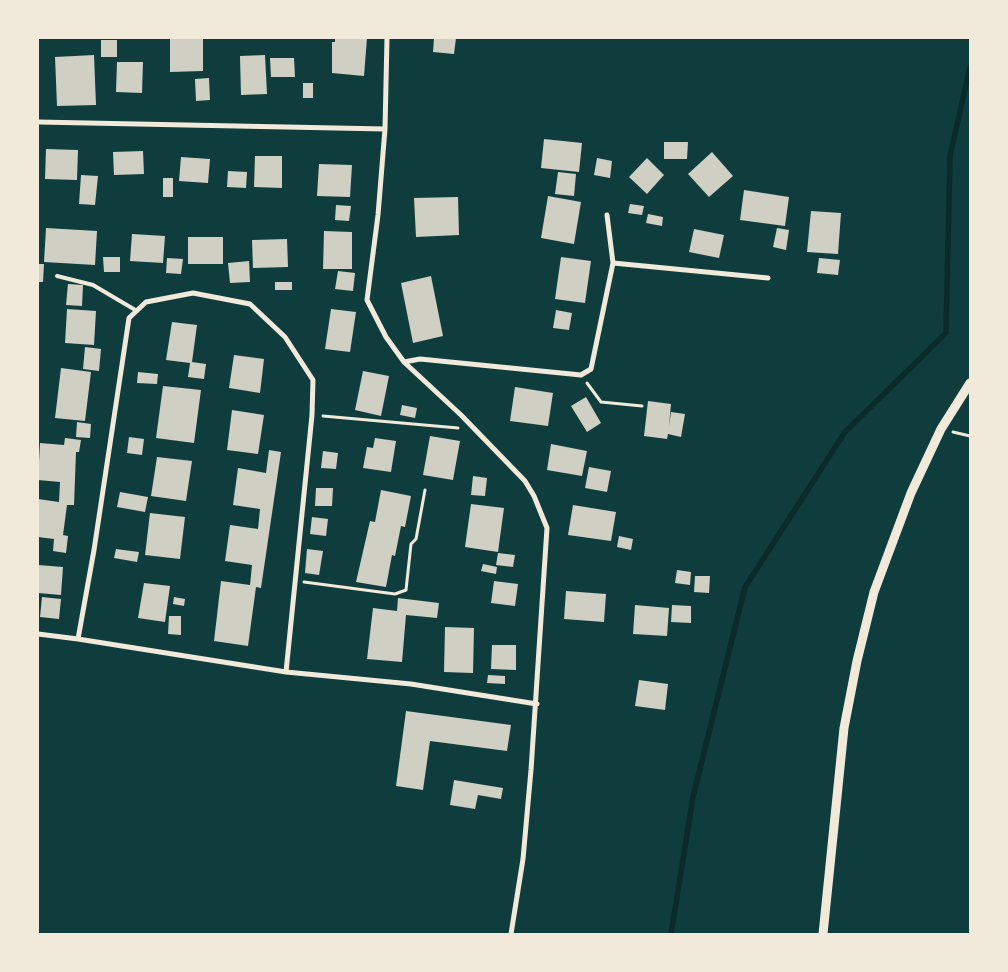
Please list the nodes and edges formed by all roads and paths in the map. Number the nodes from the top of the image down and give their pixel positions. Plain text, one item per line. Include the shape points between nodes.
1 (387, 38) edge
2 (38, 122) edge
3 (385, 129) junction
4 (607, 215) dead end
5 (612, 263) junction
6 (57, 276) dead end
7 (768, 278) dead end
8 (137, 311) junction
9 (404, 362) junction
10 (581, 375) junction
11 (970, 383) edge
12 (642, 406) dead end
13 (312, 415) junction
14 (476, 430) junction
15 (426, 490) dead end
16 (295, 581) junction
17 (38, 634) edge
18 (78, 639) junction
19 (286, 672) junction
20 (537, 704) junction
21 (511, 934) edge
22 (823, 934) edge

1 - 3 street
2 - 3 street
3 - 9 street via 367,300 386,337
4 - 5 street
5 - 7 street
5 - 10 street via 591,369
6 - 8 lane via 93,285
8 - 13 street via 146,302 193,293 250,304 286,337 313,380
8 - 18 street via 129,318
9 - 10 street via 420,358
9 - 14 street
10 - 12 path via 601,402
11 - 22 street via 941,429 911,494 874,592 844,728
13 - 14 path
13 - 16 street
14 - 20 street via 525,481 546,528
15 - 16 path via 416,539 411,544 406,590 395,594
16 - 19 street
17 - 18 street
18 - 19 street
19 - 20 street via 411,684
20 - 21 street via 523,859

